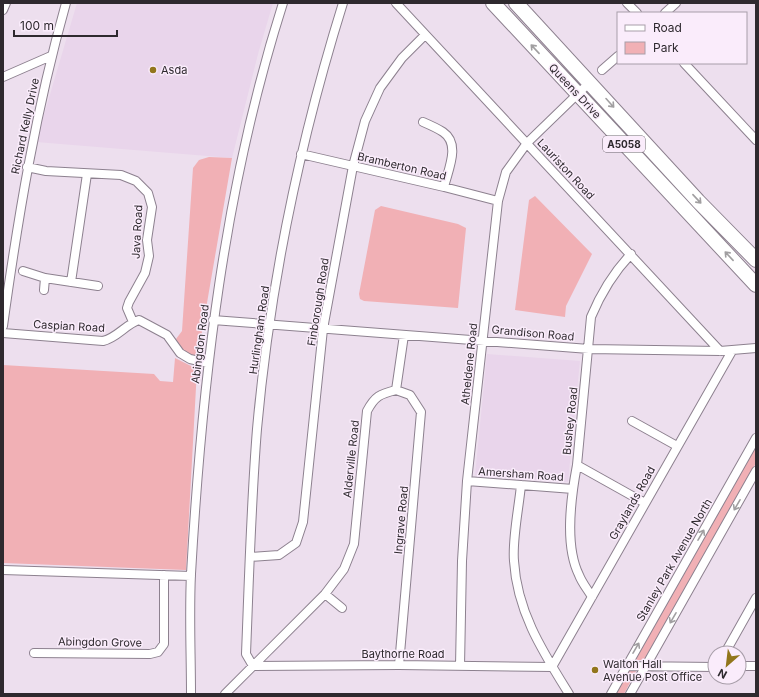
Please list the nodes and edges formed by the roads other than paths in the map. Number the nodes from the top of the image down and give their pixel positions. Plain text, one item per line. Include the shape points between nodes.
1 (6, 3) edge
2 (66, 3) edge
3 (283, 3) edge
4 (343, 3) edge
5 (396, 3) edge
6 (493, 3) edge
7 (516, 3) edge
8 (627, 3) edge
9 (676, 3) edge
10 (3, 10) edge
11 (636, 12) edge
12 (666, 12) edge
13 (425, 35) junction
14 (52, 56) junction
15 (617, 57) edge
16 (685, 64) edge
17 (602, 70) dead end
18 (3, 77) edge
19 (590, 82) junction
20 (578, 95) junction
21 (423, 122) dead end
22 (756, 140) edge
23 (526, 143) junction
24 (301, 154) junction
25 (353, 166) junction
26 (27, 167) junction
27 (86, 174) junction
28 (444, 187) junction
29 (498, 202) junction
30 (631, 254) junction
31 (12, 257) junction
32 (3, 259) edge
33 (756, 260) edge
34 (23, 271) dead end
35 (46, 278) junction
36 (71, 282) junction
37 (756, 285) edge
38 (98, 286) dead end
39 (44, 290) dead end
40 (213, 320) junction
41 (133, 322) junction
42 (270, 325) junction
43 (3, 326) edge
44 (323, 329) junction
45 (3, 333) edge
46 (404, 335) junction
47 (483, 340) junction
48 (756, 348) edge
49 (588, 349) junction
50 (732, 351) junction
51 (720, 352) junction
52 (208, 363) junction
53 (396, 390) junction
54 (632, 421) dead end
55 (756, 438) edge
56 (677, 446) junction
57 (577, 465) junction
58 (756, 471) edge
59 (467, 481) junction
60 (521, 485) junction
61 (572, 489) junction
62 (645, 504) junction
63 (250, 557) junction
64 (3, 570) edge
65 (164, 575) junction
66 (191, 576) junction
67 (325, 594) junction
68 (592, 596) junction
69 (756, 598) edge
70 (342, 608) dead end
71 (730, 645) edge
72 (34, 652) dead end
73 (399, 665) junction
74 (253, 666) junction
75 (460, 666) junction
76 (626, 666) junction
77 (646, 666) junction
78 (707, 666) edge
79 (552, 667) junction
80 (191, 694) edge
81 (225, 694) edge
82 (569, 694) edge
83 (611, 694) edge
84 (630, 694) edge

1 - 10 street
2 - 14 street, Richard Kelly Drive
3 - 40 street, Abingdon Road via 248,127
4 - 24 street, Hurlingham Road
5 - 13 street, Lauriston Road
20 -> 6 highway, Queens Drive / A5058
7 - 19 highway, Queens Drive / A5058
8 - 11 street
9 - 12 street
13 - 23 street, Lauriston Road
13 - 25 street, Finborough Road via 402,58 380,88 365,121
14 - 18 street
14 - 26 street, Richard Kelly Drive
15 - 17 street
16 - 22 street
19 - 20 street, Atheldene Road
19 -> 33 highway, Queens Drive / A5058 via 698,201
20 - 23 street, Atheldene Road
37 -> 20 highway, Queens Drive / A5058
21 - 28 street via 444,132 451,139 453,148
23 - 29 street, Atheldene Road via 506,172
23 - 30 street, Lauriston Road
24 - 25 street, Bramberton Road
24 - 42 street, Hurlingham Road
25 - 28 street, Bramberton Road
25 - 44 street, Finborough Road
26 - 27 street, Java Road
26 - 31 street, Richard Kelly Drive
27 - 36 street
27 - 41 street, Java Road via 121,175 136,181 148,193 152,207 147,240 149,256 145,273 129,302 128,308
28 - 29 street, Bramberton Road
29 - 47 street, Atheldene Road
30 - 49 street, Bushey Road via 615,271 600,296 591,317
30 - 51 street, Lauriston Road
31 - 32 street
31 - 43 street, Richard Kelly Drive
34 - 35 street
35 - 36 street
35 - 39 street
36 - 38 street
40 - 42 street, Grandison Road
40 - 52 street, Abingdon Road
41 - 45 street, Caspian Road via 108,340
41 - 52 street via 139,320 167,335 180,353 190,359
42 - 44 street, Grandison Road
42 - 63 street, Hurlingham Road via 257,429
44 - 46 street, Grandison Road
44 - 63 street, Finborough Road via 303,522 296,543 279,555
46 - 47 street, Grandison Road
46 - 53 street
47 - 49 street, Grandison Road
47 - 59 street, Atheldene Road
48 - 50 street, Grandison Road
49 - 51 street, Grandison Road
49 - 57 street, Bushey Road
50 - 51 street, Grandison Road
50 - 56 street, Graylands Road
52 - 66 street, Abingdon Road
53 - 67 street, Alderville Road via 382,393 373,400 367,411 354,544 344,569
53 - 73 street, Ingrave Road via 410,395 421,412
54 - 56 street
76 -> 55 street, Stanley Park Avenue North
56 - 62 street, Graylands Road
57 - 61 street, Bushey Road
57 - 62 street
58 -> 77 street
59 - 60 street, Amersham Road
59 - 75 street, Atheldene Road
60 - 61 street, Amersham Road
60 - 79 street via 514,559 518,590 527,622
61 - 68 street, Bushey Road via 570,539 578,574
62 - 68 street, Graylands Road
63 - 74 street, Hurlingham Road via 246,654
64 - 65 street
65 - 66 street
65 - 72 street, Abingdon Grove via 164,644 158,652
66 - 80 street, Abingdon Road
67 - 70 street
67 - 74 street, Alderville Road
68 - 79 street, Graylands Road
69 - 71 street
73 - 74 street, Baythorne Road
73 - 75 street, Baythorne Road
74 - 81 street, Alderville Road
75 - 79 street, Baythorne Road
76 - 77 street
76 - 83 street, Stanley Park Avenue North
77 - 78 street
77 - 84 street
79 - 82 street

